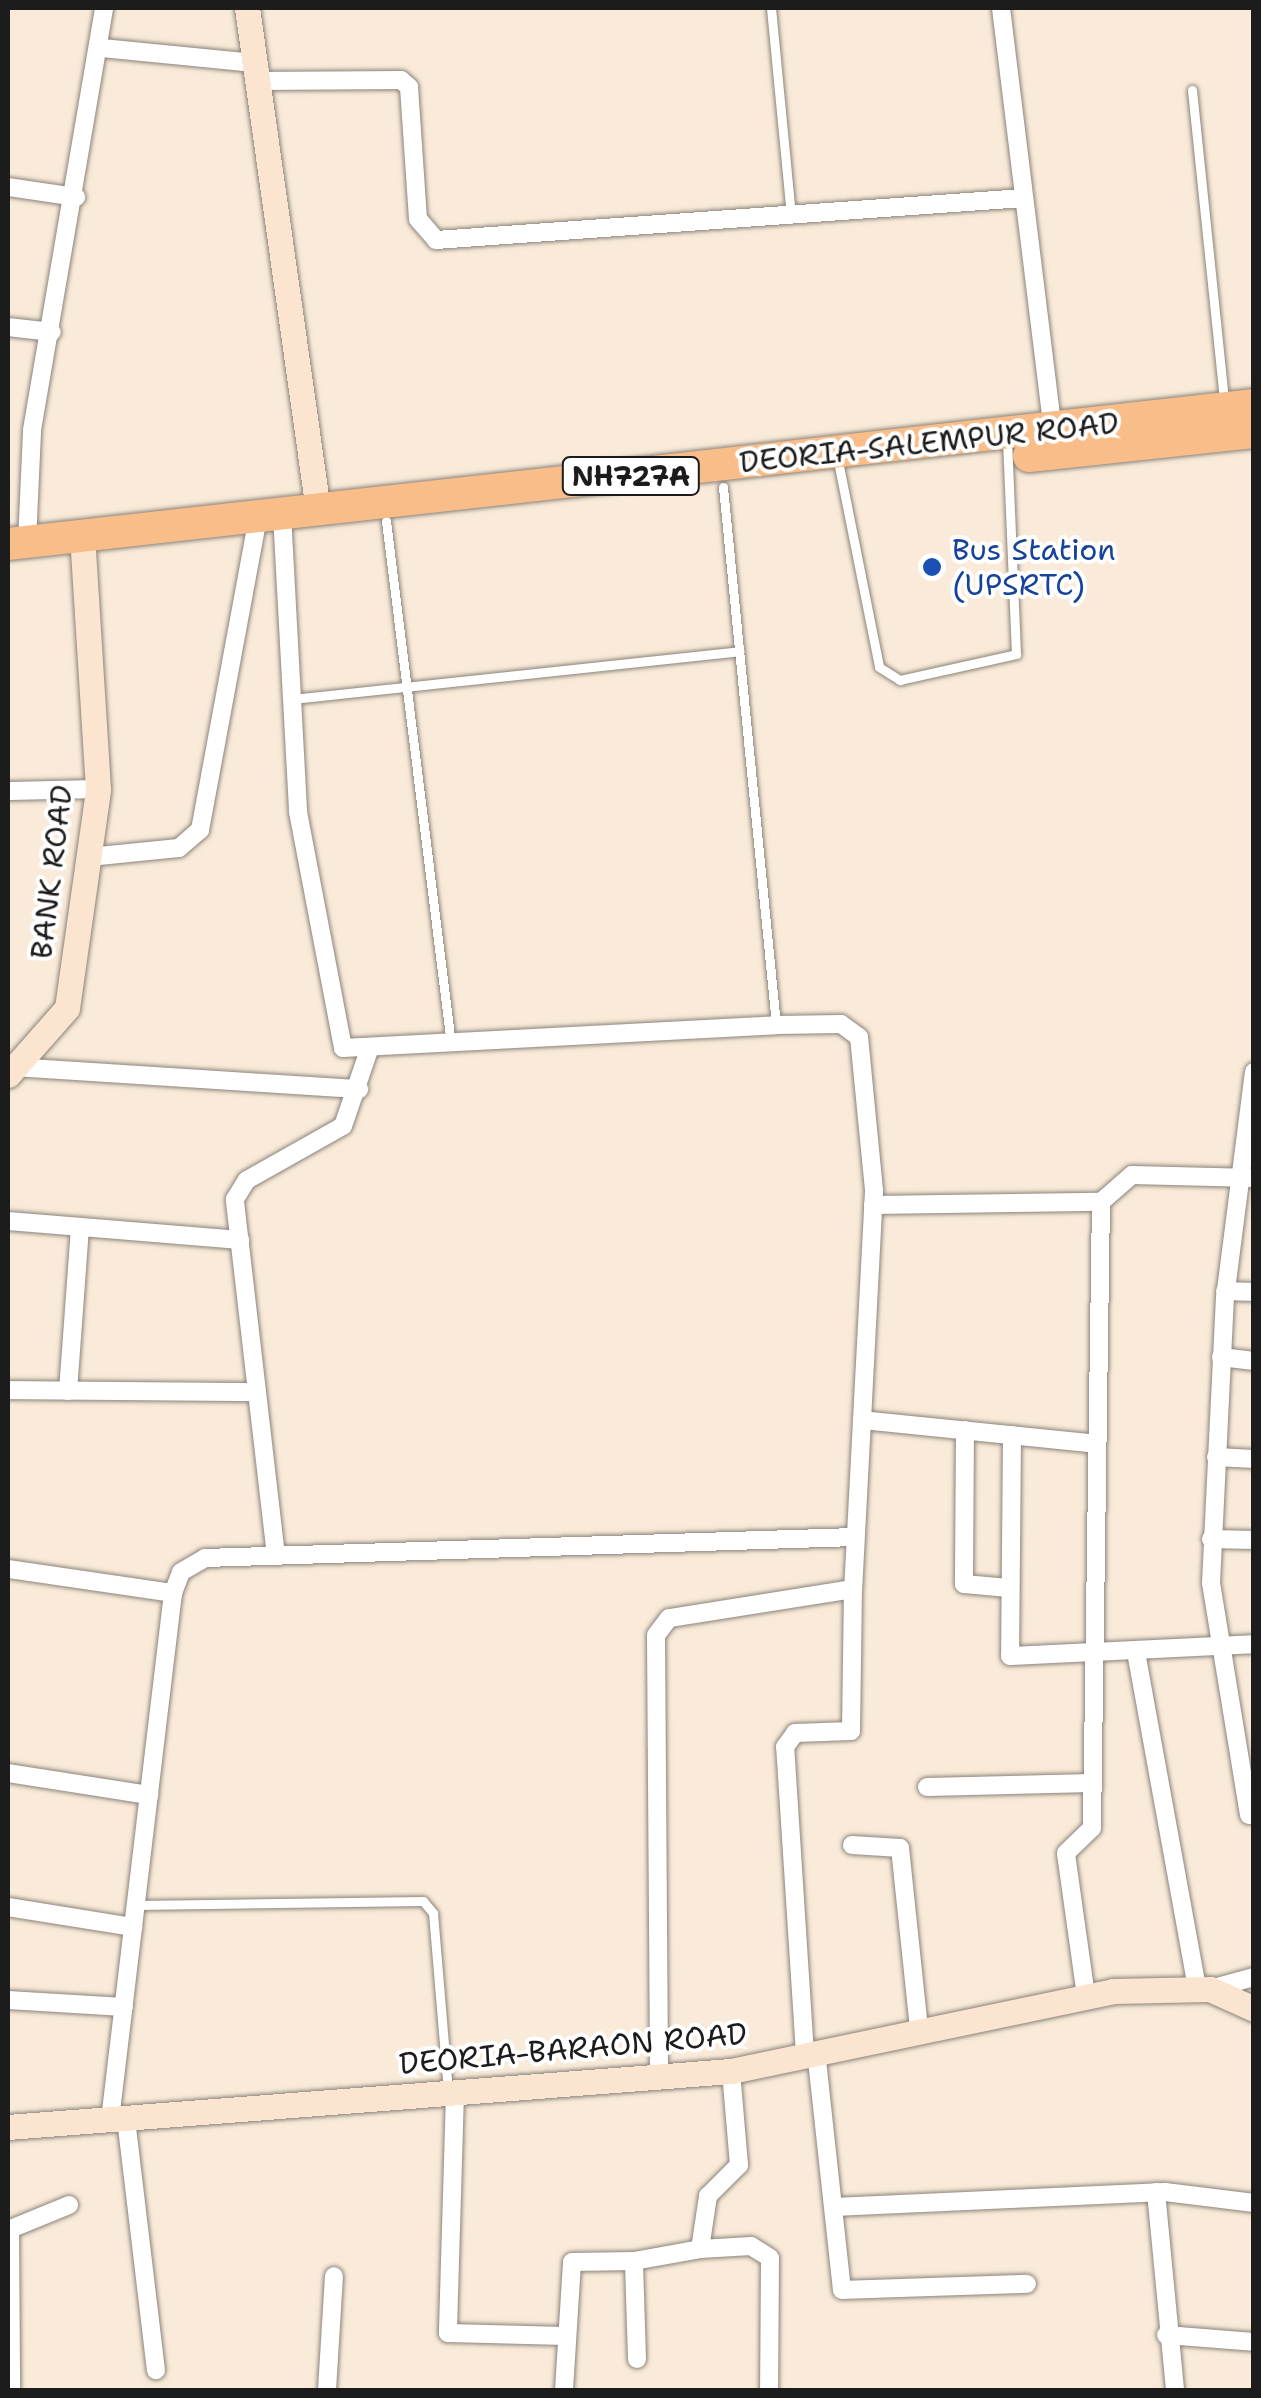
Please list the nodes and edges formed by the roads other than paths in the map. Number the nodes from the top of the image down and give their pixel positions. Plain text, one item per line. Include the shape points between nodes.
1 (104, 8) edge
2 (246, 8) edge
3 (771, 8) edge
4 (1001, 8) edge
5 (102, 48) junction
6 (255, 72) junction
7 (1192, 90) dead end
8 (8, 186) edge
9 (76, 197) junction
10 (1024, 198) junction
11 (791, 214) junction
12 (8, 327) edge
13 (52, 332) junction
14 (1239, 407) edge
15 (1052, 431) junction
16 (1254, 432) edge
17 (1007, 447) junction
18 (838, 464) junction
19 (723, 487) junction
20 (318, 510) junction
21 (386, 521) junction
22 (269, 524) junction
23 (82, 545) junction
24 (14, 550) edge
25 (739, 651) junction
26 (404, 687) junction
27 (292, 699) junction
28 (98, 789) junction
29 (8, 791) edge
30 (89, 857) junction
31 (776, 1025) junction
32 (451, 1047) junction
33 (369, 1050) junction
34 (11, 1071) edge
35 (1253, 1077) edge
36 (358, 1089) junction
37 (1244, 1177) edge
38 (1101, 1202) junction
39 (873, 1205) junction
40 (8, 1221) edge
41 (80, 1226) junction
42 (240, 1240) junction
43 (1225, 1290) junction
44 (1254, 1292) edge
45 (1221, 1357) junction
46 (1254, 1362) edge
47 (8, 1390) edge
48 (68, 1390) junction
49 (257, 1392) junction
50 (862, 1420) junction
51 (965, 1430) junction
52 (1012, 1435) junction
53 (1097, 1444) junction
54 (1216, 1457) junction
55 (1254, 1459) edge
56 (856, 1537) junction
57 (1211, 1539) junction
58 (1254, 1540) edge
59 (276, 1556) junction
60 (8, 1569) edge
61 (1009, 1588) junction
62 (853, 1589) junction
63 (173, 1594) junction
64 (1254, 1644) edge
65 (1217, 1646) junction
66 (1136, 1652) junction
67 (1094, 1655) junction
68 (8, 1773) edge
69 (1093, 1782) junction
70 (927, 1787) dead end
71 (149, 1796) junction
72 (1249, 1815) dead end
73 (852, 1845) dead end
74 (136, 1906) junction
75 (8, 1907) edge
76 (133, 1927) junction
77 (1254, 1977) edge
78 (1204, 1989) junction
79 (1086, 1996) junction
80 (8, 2000) edge
81 (124, 2007) junction
82 (1254, 2009) edge
83 (919, 2028) junction
84 (811, 2053) junction
85 (731, 2071) junction
86 (659, 2076) junction
87 (451, 2093) junction
88 (118, 2120) junction
89 (8, 2126) edge
90 (1156, 2192) junction
91 (1254, 2203) edge
92 (68, 2206) dead end
93 (834, 2206) junction
94 (9, 2230) edge
95 (700, 2249) junction
96 (634, 2261) junction
97 (334, 2276) dead end
98 (1027, 2284) dead end
99 (1166, 2334) junction
100 (566, 2336) junction
101 (1254, 2342) edge
102 (637, 2359) dead end
103 (156, 2370) dead end
104 (11, 2390) edge
105 (328, 2390) edge
106 (564, 2390) edge
107 (770, 2390) edge
108 (1174, 2390) edge

1 - 5 street
2 - 6 street
3 - 11 lane
4 - 10 street
5 - 6 street
5 - 9 street
6 - 11 street via 401,80 409,88 418,219 436,240
6 - 20 street
7 - 14 lane
8 - 9 street
9 - 13 street
10 - 11 street
10 - 15 street
12 - 13 street
13 - 24 street
14 - 15 highway, DEORIA-SALEMPUR ROAD / NH727A
15 - 17 highway, DEORIA-SALEMPUR ROAD / NH727A
16 - 17 highway, DEORIA-SALEMPUR ROAD / NH727A
17 - 18 highway, DEORIA-SALEMPUR ROAD / NH727A
17 - 18 lane via 1016,654 900,680 879,668
18 - 19 highway, DEORIA-SALEMPUR ROAD / NH727A
18 - 20 highway, DEORIA-SALEMPUR ROAD / NH727A
19 - 21 highway, DEORIA-SALEMPUR ROAD / NH727A
19 - 25 lane
20 - 22 highway, DEORIA-SALEMPUR ROAD / NH727A
21 - 22 highway, DEORIA-SALEMPUR ROAD / NH727A
21 - 26 lane
22 - 23 highway, DEORIA-SALEMPUR ROAD / NH727A
22 - 27 street
22 - 30 street via 200,830 180,848
23 - 24 highway, DEORIA-SALEMPUR ROAD / NH727A
23 - 28 street, BANK ROAD
25 - 26 lane
25 - 31 lane
26 - 27 lane
26 - 32 lane
27 - 33 street via 298,812 338,1040 350,1051
28 - 29 street
28 - 30 street, BANK ROAD
30 - 34 street, BANK ROAD via 67,1008
31 - 32 street
31 - 39 street via 841,1024 860,1038
32 - 33 street
33 - 36 street
34 - 36 street
35 - 37 street
36 - 42 street via 344,1126 239,1186
37 - 38 street via 1132,1175
37 - 43 street
38 - 39 street
38 - 53 street
39 - 50 street
40 - 41 street
41 - 42 street
41 - 48 street
42 - 49 street
43 - 44 street
43 - 45 street
45 - 46 street
45 - 54 street
47 - 48 street
48 - 49 street
49 - 59 street
50 - 51 street
50 - 56 street
51 - 52 street
51 - 61 street via 964,1584
52 - 53 street
52 - 61 street
53 - 67 street
54 - 55 street
54 - 57 street
56 - 59 street
56 - 62 street
57 - 58 street
57 - 65 street
59 - 63 street via 190,1563
60 - 63 street
61 - 67 street via 1010,1656
62 - 84 street via 852,1731 795,1733 785,1747
62 - 86 street via 670,1618 656,1635
63 - 71 street
64 - 65 street
65 - 66 street
65 - 72 street
66 - 67 street
66 - 78 street
67 - 69 street
68 - 71 street
69 - 70 street
69 - 79 street via 1092,1828 1066,1853
71 - 74 street
73 - 83 street via 900,1848
74 - 76 street
74 - 87 lane via 423,1901 433,1913
75 - 76 street
76 - 81 street
77 - 78 street
78 - 79 street, DEORIA-BARAON ROAD
78 - 82 street, DEORIA-BARAON ROAD
79 - 83 street, DEORIA-BARAON ROAD
80 - 81 street
81 - 88 street
83 - 84 street, DEORIA-BARAON ROAD
84 - 85 street, DEORIA-BARAON ROAD
84 - 93 street
85 - 86 street, DEORIA-BARAON ROAD
85 - 95 street via 739,2165 708,2196
86 - 87 street, DEORIA-BARAON ROAD
87 - 88 street, DEORIA-BARAON ROAD
87 - 100 street via 448,2333 458,2340
88 - 89 street, DEORIA-BARAON ROAD
88 - 103 street
90 - 91 street
90 - 93 street
90 - 99 street
92 - 94 street
93 - 98 street via 838,2278 848,2293
94 - 104 street
95 - 96 street
95 - 107 street via 751,2246 770,2258
96 - 100 street via 572,2262
96 - 102 street
97 - 105 street
99 - 101 street
99 - 108 street
100 - 106 street

